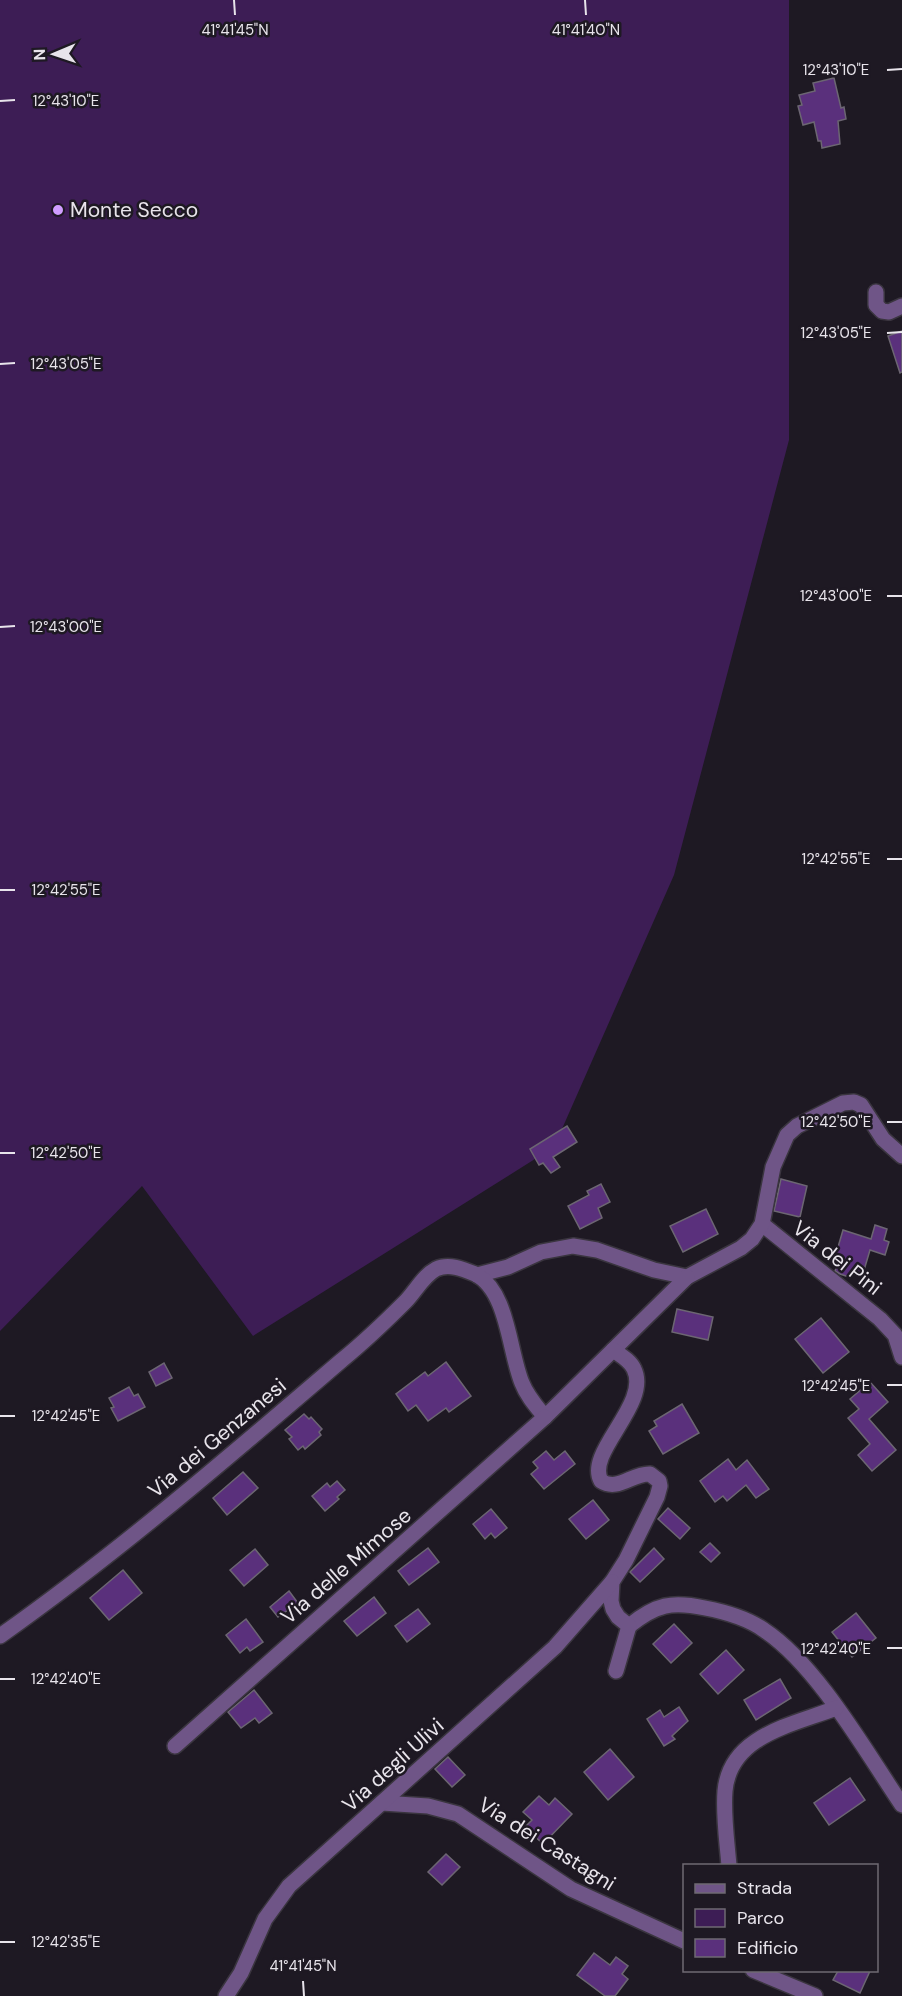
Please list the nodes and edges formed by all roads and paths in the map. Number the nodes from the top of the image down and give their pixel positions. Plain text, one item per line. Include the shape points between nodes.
1 (876, 292) dead end
2 (902, 306) edge
3 (902, 1156) edge
4 (762, 1224) junction
5 (477, 1275) junction
6 (687, 1277) junction
7 (613, 1350) junction
8 (902, 1357) edge
9 (545, 1417) junction
10 (612, 1582) junction
11 (629, 1626) junction
12 (0, 1636) edge
13 (616, 1671) dead end
14 (836, 1708) junction
15 (175, 1746) dead end
16 (382, 1803) junction
17 (902, 1805) edge
18 (729, 1864) edge
19 (683, 1941) edge
20 (755, 1972) edge
21 (226, 1996) edge
22 (815, 1996) edge

1 - 2 street via 876,305 882,311
3 - 4 street via 858,1103 838,1105 787,1135 773,1167
4 - 6 street, Via delle Mimose via 741,1248
4 - 8 street, Via dei Pini via 880,1319 895,1335
5 - 6 street via 500,1270 541,1251 573,1246
5 - 9 street via 500,1301 522,1384
5 - 12 street, Via dei Genzanesi via 453,1266 434,1270 372,1335 223,1462
6 - 7 street, Via delle Mimose
7 - 9 street, Via delle Mimose
7 - 10 street, Via degli Ulivi via 634,1368 636,1384 630,1404 598,1464 598,1477 610,1485 650,1474 660,1486
9 - 15 street, Via delle Mimose
10 - 11 street via 611,1606
10 - 16 street, Via degli Ulivi via 555,1647
11 - 13 street
11 - 14 street via 650,1610 669,1604 731,1614 773,1636
14 - 17 street
14 - 18 street via 756,1740 734,1761 725,1794
16 - 19 street, Via dei Castagni via 428,1806 458,1814 571,1889
16 - 21 street, Via degli Ulivi via 283,1893 265,1919 246,1964
20 - 22 street

